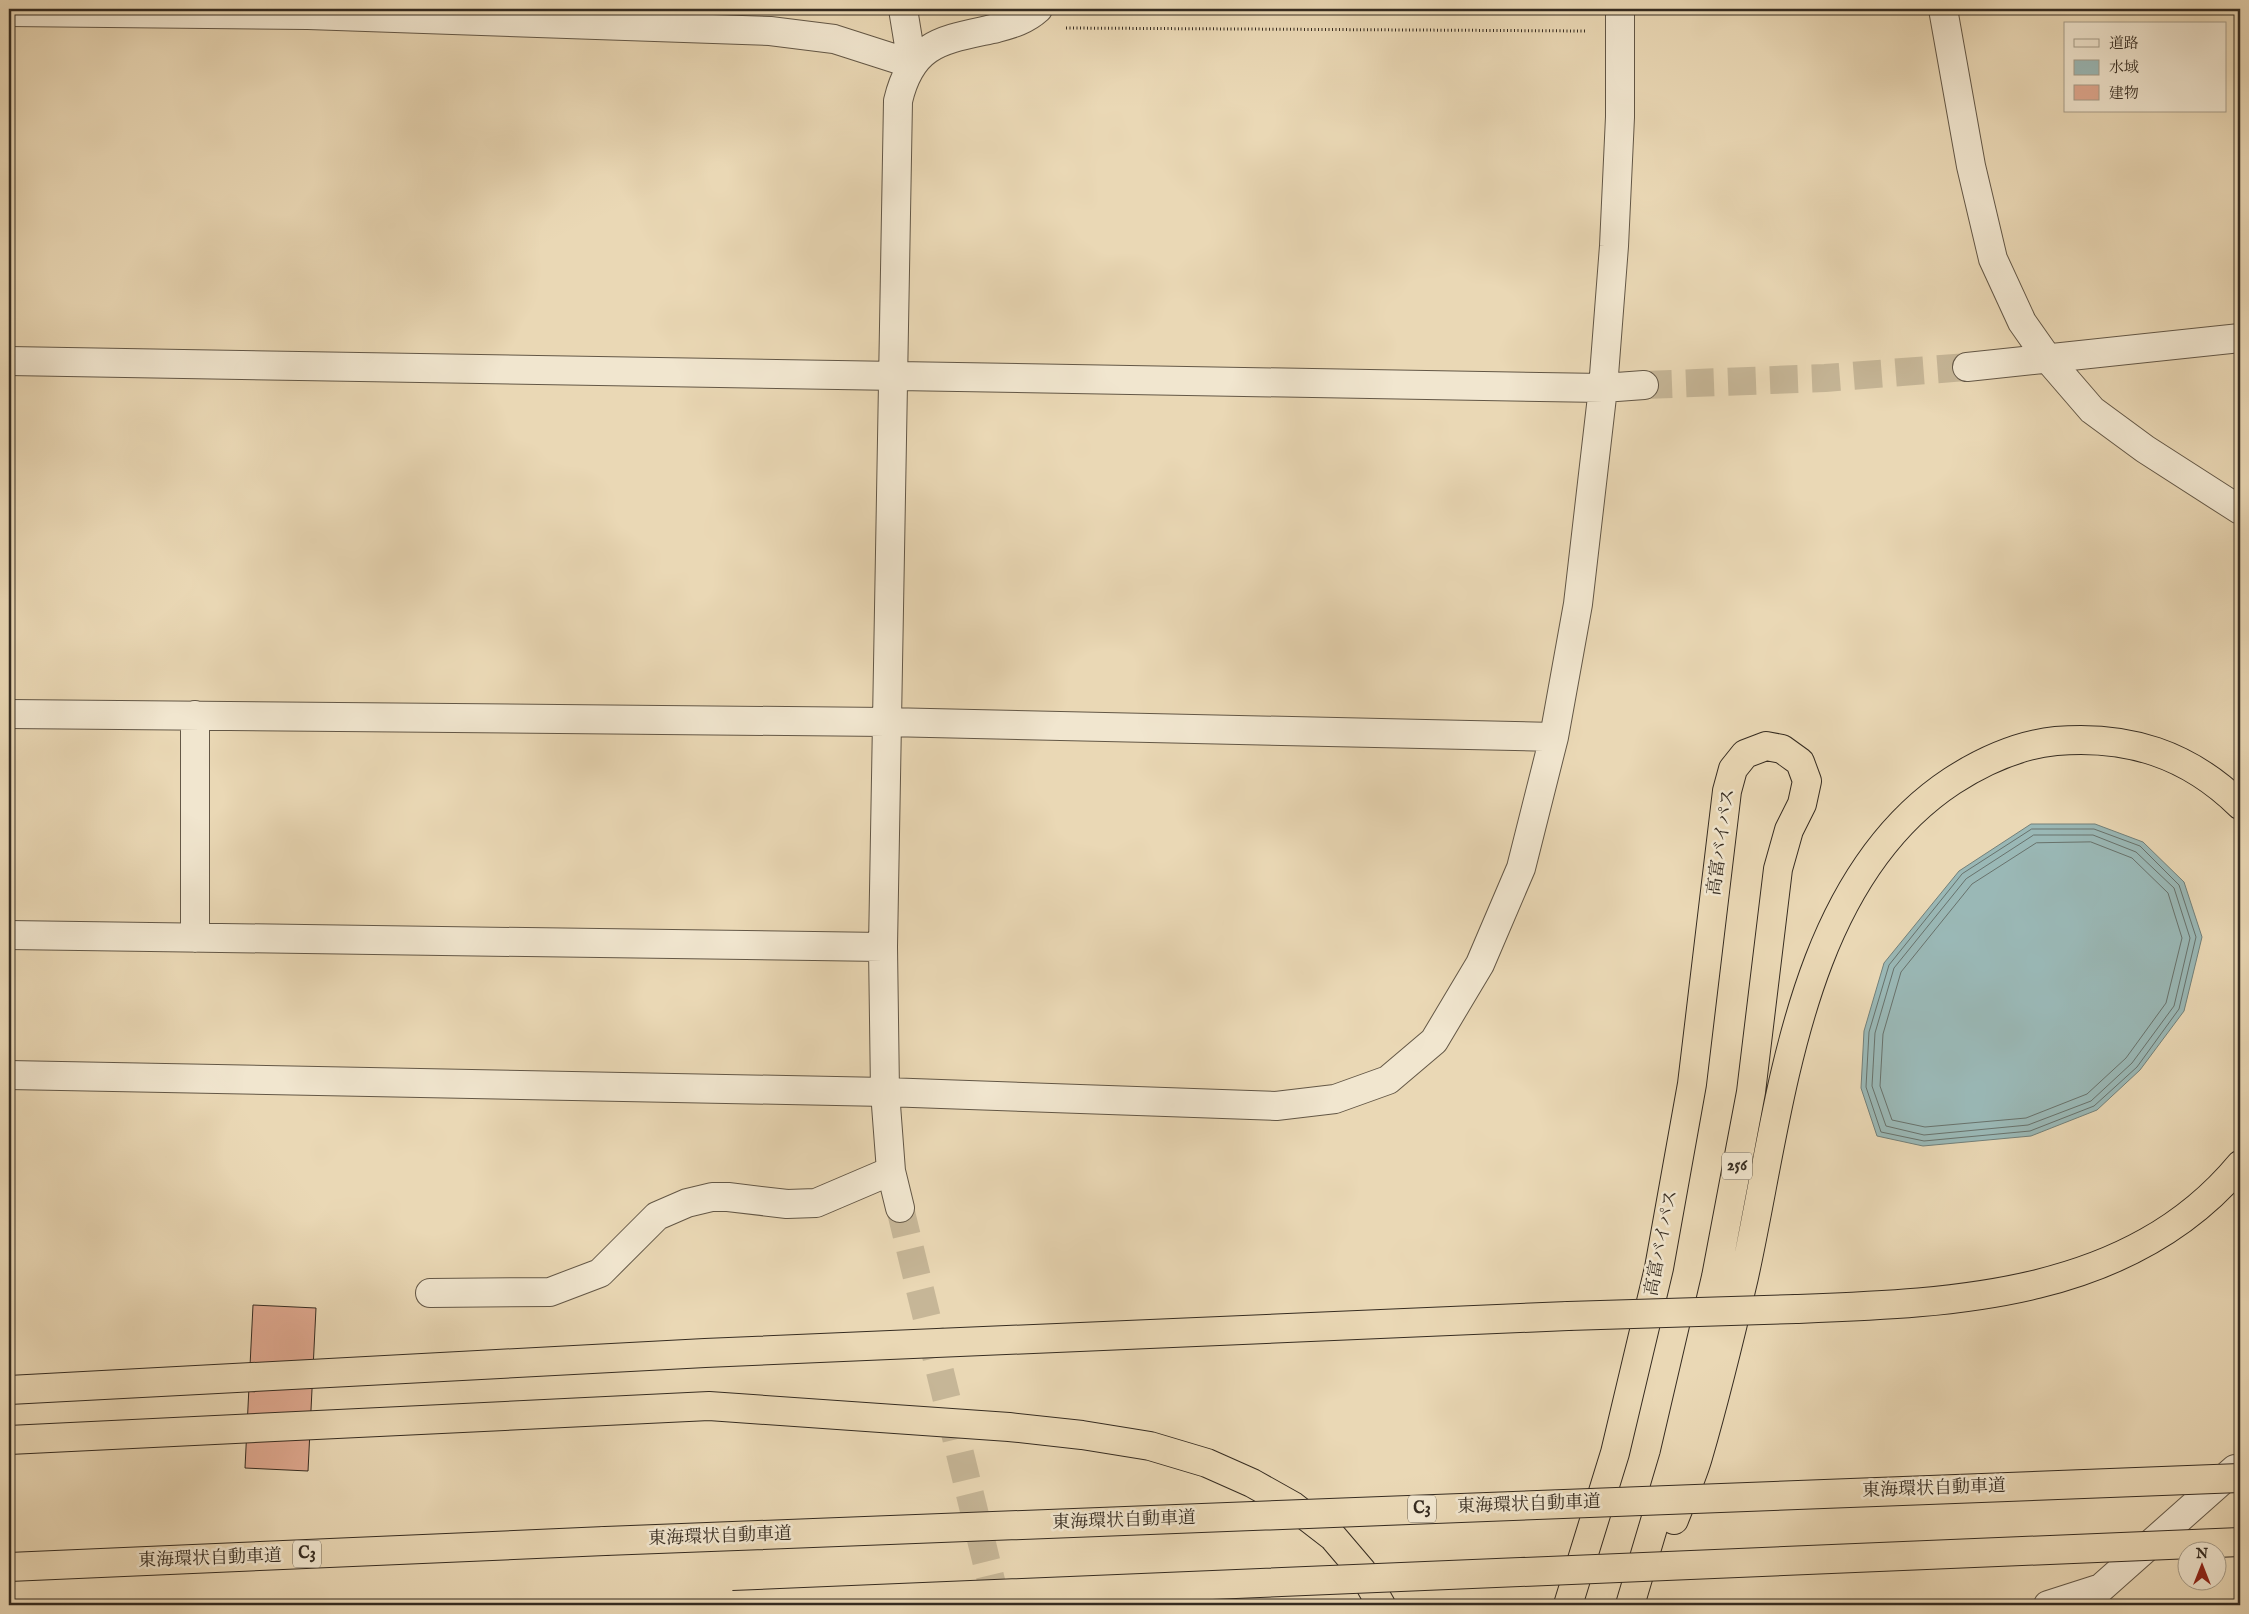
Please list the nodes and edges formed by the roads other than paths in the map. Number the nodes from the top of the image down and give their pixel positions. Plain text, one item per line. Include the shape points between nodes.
1 (903, 9) edge
2 (1942, 9) edge
3 (9, 12) edge
4 (307, 12) edge
5 (1035, 12) edge
6 (1620, 20) edge
7 (912, 64) junction
8 (2240, 338) edge
9 (2048, 359) junction
10 (9, 361) edge
11 (1967, 366) tunnel mouth
12 (894, 376) junction
13 (1644, 385) tunnel mouth
14 (1603, 388) junction
15 (2240, 510) edge
16 (9, 714) edge
17 (195, 715) junction
18 (886, 722) junction
19 (1554, 737) junction
20 (2240, 805) edge
21 (9, 935) edge
22 (195, 938) junction
23 (883, 948) junction
24 (9, 1075) edge
25 (885, 1092) junction
26 (2240, 1165) edge
27 (891, 1171) junction
28 (900, 1208) tunnel mouth
29 (430, 1293) dead end
30 (9, 1390) edge
31 (9, 1440) edge
32 (2240, 1464) edge
33 (2240, 1478) edge
34 (2240, 1542) edge
35 (9, 1567) edge
36 (733, 1605) edge
37 (1381, 1605) edge
38 (1568, 1605) edge
39 (1630, 1605) edge
40 (1640, 1605) edge
41 (2048, 1605) edge

1 - 7 street
2 - 9 street via 1971,166 1993,259 2022,322
3 - 4 street
4 - 7 street via 770,31 834,39
5 - 7 street via 1012,24 949,39 928,49
6 - 14 street via 1620,117
7 - 12 street via 903,80 898,101
8 - 9 street
9 - 11 street
9 - 15 street via 2092,410 2145,449
10 - 12 street
12 - 14 street
12 - 18 street
13 - 14 street
14 - 19 street via 1578,604
16 - 17 street
17 - 18 street
17 - 22 street
18 - 19 street
18 - 23 street
19 - 25 street via 1522,868 1480,964 1434,1041 1388,1080 1335,1099 1276,1106
20 - 40 highway via 2198,771 2142,746 2086,740 2048,742 2009,751 1973,768 1937,791 1905,818 1879,849 1836,920 1803,1009 1785,1074 1744,1277 1697,1459
21 - 22 street
22 - 23 street
23 - 25 street
24 - 25 street
25 - 27 street
26 - 30 highway, bridge via 2203,1203 2171,1229 2136,1250 2060,1278 2019,1289 1928,1303 705,1353
27 - 28 street
27 - 29 street via 816,1203 787,1204 728,1196 712,1196 687,1203 657,1216 600,1274 550,1292
31 - 37 highway via 708,1406 1082,1435 1150,1446 1208,1462 1293,1506 1333,1537 1362,1571
32 - 41 street via 2101,1588
33 - 35 highway, 東海環状自動車道 / C3, bridge
34 - 36 highway, bridge
38 - 39 highway, 高富バイパス / 256 via 1615,1453 1659,1268 1692,1084 1731,777 1745,754 1766,746 1782,749 1800,762 1807,781 1778,869 1751,1092 1716,1277 1674,1457

